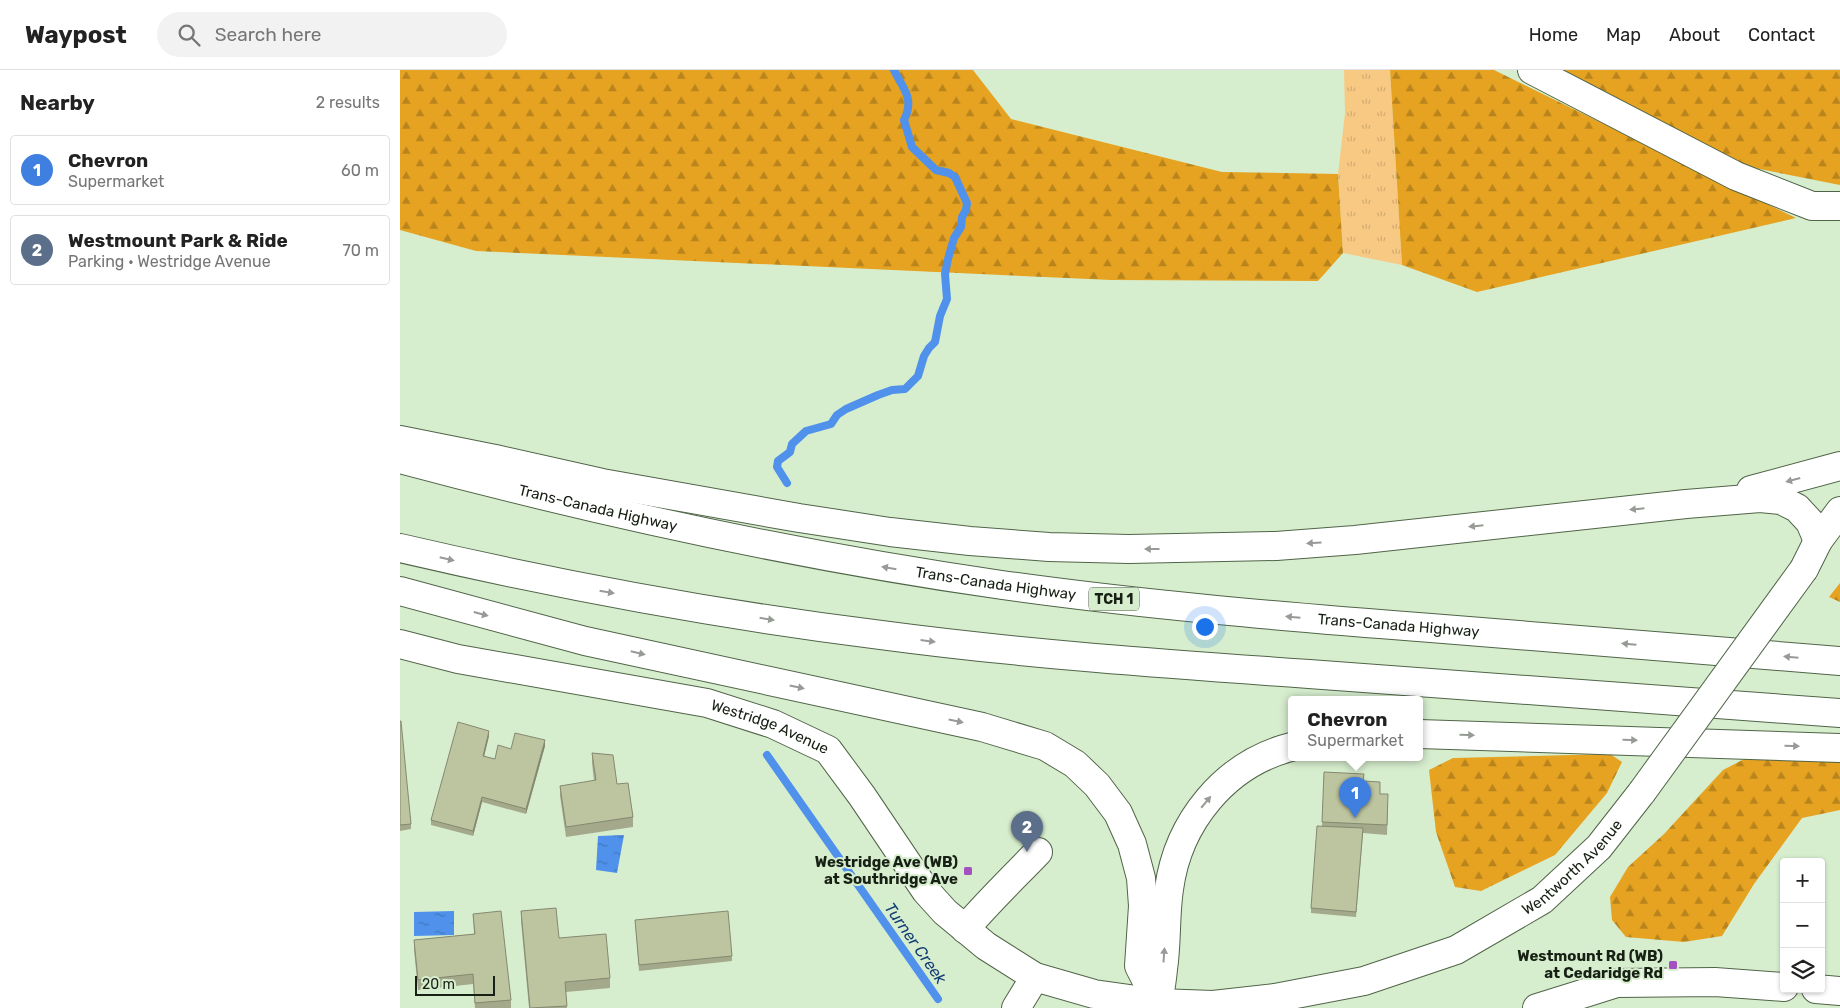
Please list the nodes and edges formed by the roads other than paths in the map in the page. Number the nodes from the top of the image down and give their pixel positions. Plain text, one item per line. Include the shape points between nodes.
1 (1532, 70) edge
2 (1840, 206) edge
3 (400, 440) edge
4 (400, 459) edge
5 (1840, 466) edge
6 (1686, 504) junction
7 (1840, 510) edge
8 (1818, 541) junction
9 (400, 548) edge
10 (400, 591) edge
11 (400, 644) edge
12 (1840, 660) edge
13 (1840, 713) edge
14 (1423, 734) edge
15 (1288, 748) edge
16 (1840, 748) edge
17 (1038, 852) dead end
18 (965, 929) junction
19 (1035, 977) junction
20 (1780, 987) edge
21 (1825, 990) edge
22 (1840, 991) edge
23 (1552, 1005) edge
24 (1158, 1006) edge
25 (1016, 1008) edge

1 - 2 main road via 1736,176 1812,206
6 -> 3 main road via 1276,546 1049,547 899,533 780,514 602,482
12 -> 4 main road, Trans-Canada Highway / TCH 1 via 1217,610 1003,585 802,552 706,532 586,506
5 -> 6 main road
6 - 8 main road via 1760,498 1781,500 1797,508 1810,522
7 - 8 main road, Wentworth Avenue
8 - 24 main road, Wentworth Avenue, bridge via 1804,569 1642,792 1599,847 1542,900 1456,950 1364,981 1275,998 1213,1005
9 -> 13 main road via 668,603 893,637 1130,661
10 -> 24 main road via 584,641 982,726 1045,746 1075,764 1098,785 1118,813 1132,844 1141,878 1143,906 1139,966
11 - 18 main road, Westridge Avenue via 458,659 708,704 774,724 828,750 926,891
14 -> 16 main road
24 -> 15 main road via 1164,969 1169,889 1175,859 1186,832 1202,806 1222,784 1250,763
17 - 18 main road
18 - 19 main road, Westridge Avenue
19 - 24 main road, Westridge Avenue via 1094,994
19 - 25 main road
20 - 23 main road via 1715,982 1617,983
21 - 22 main road

